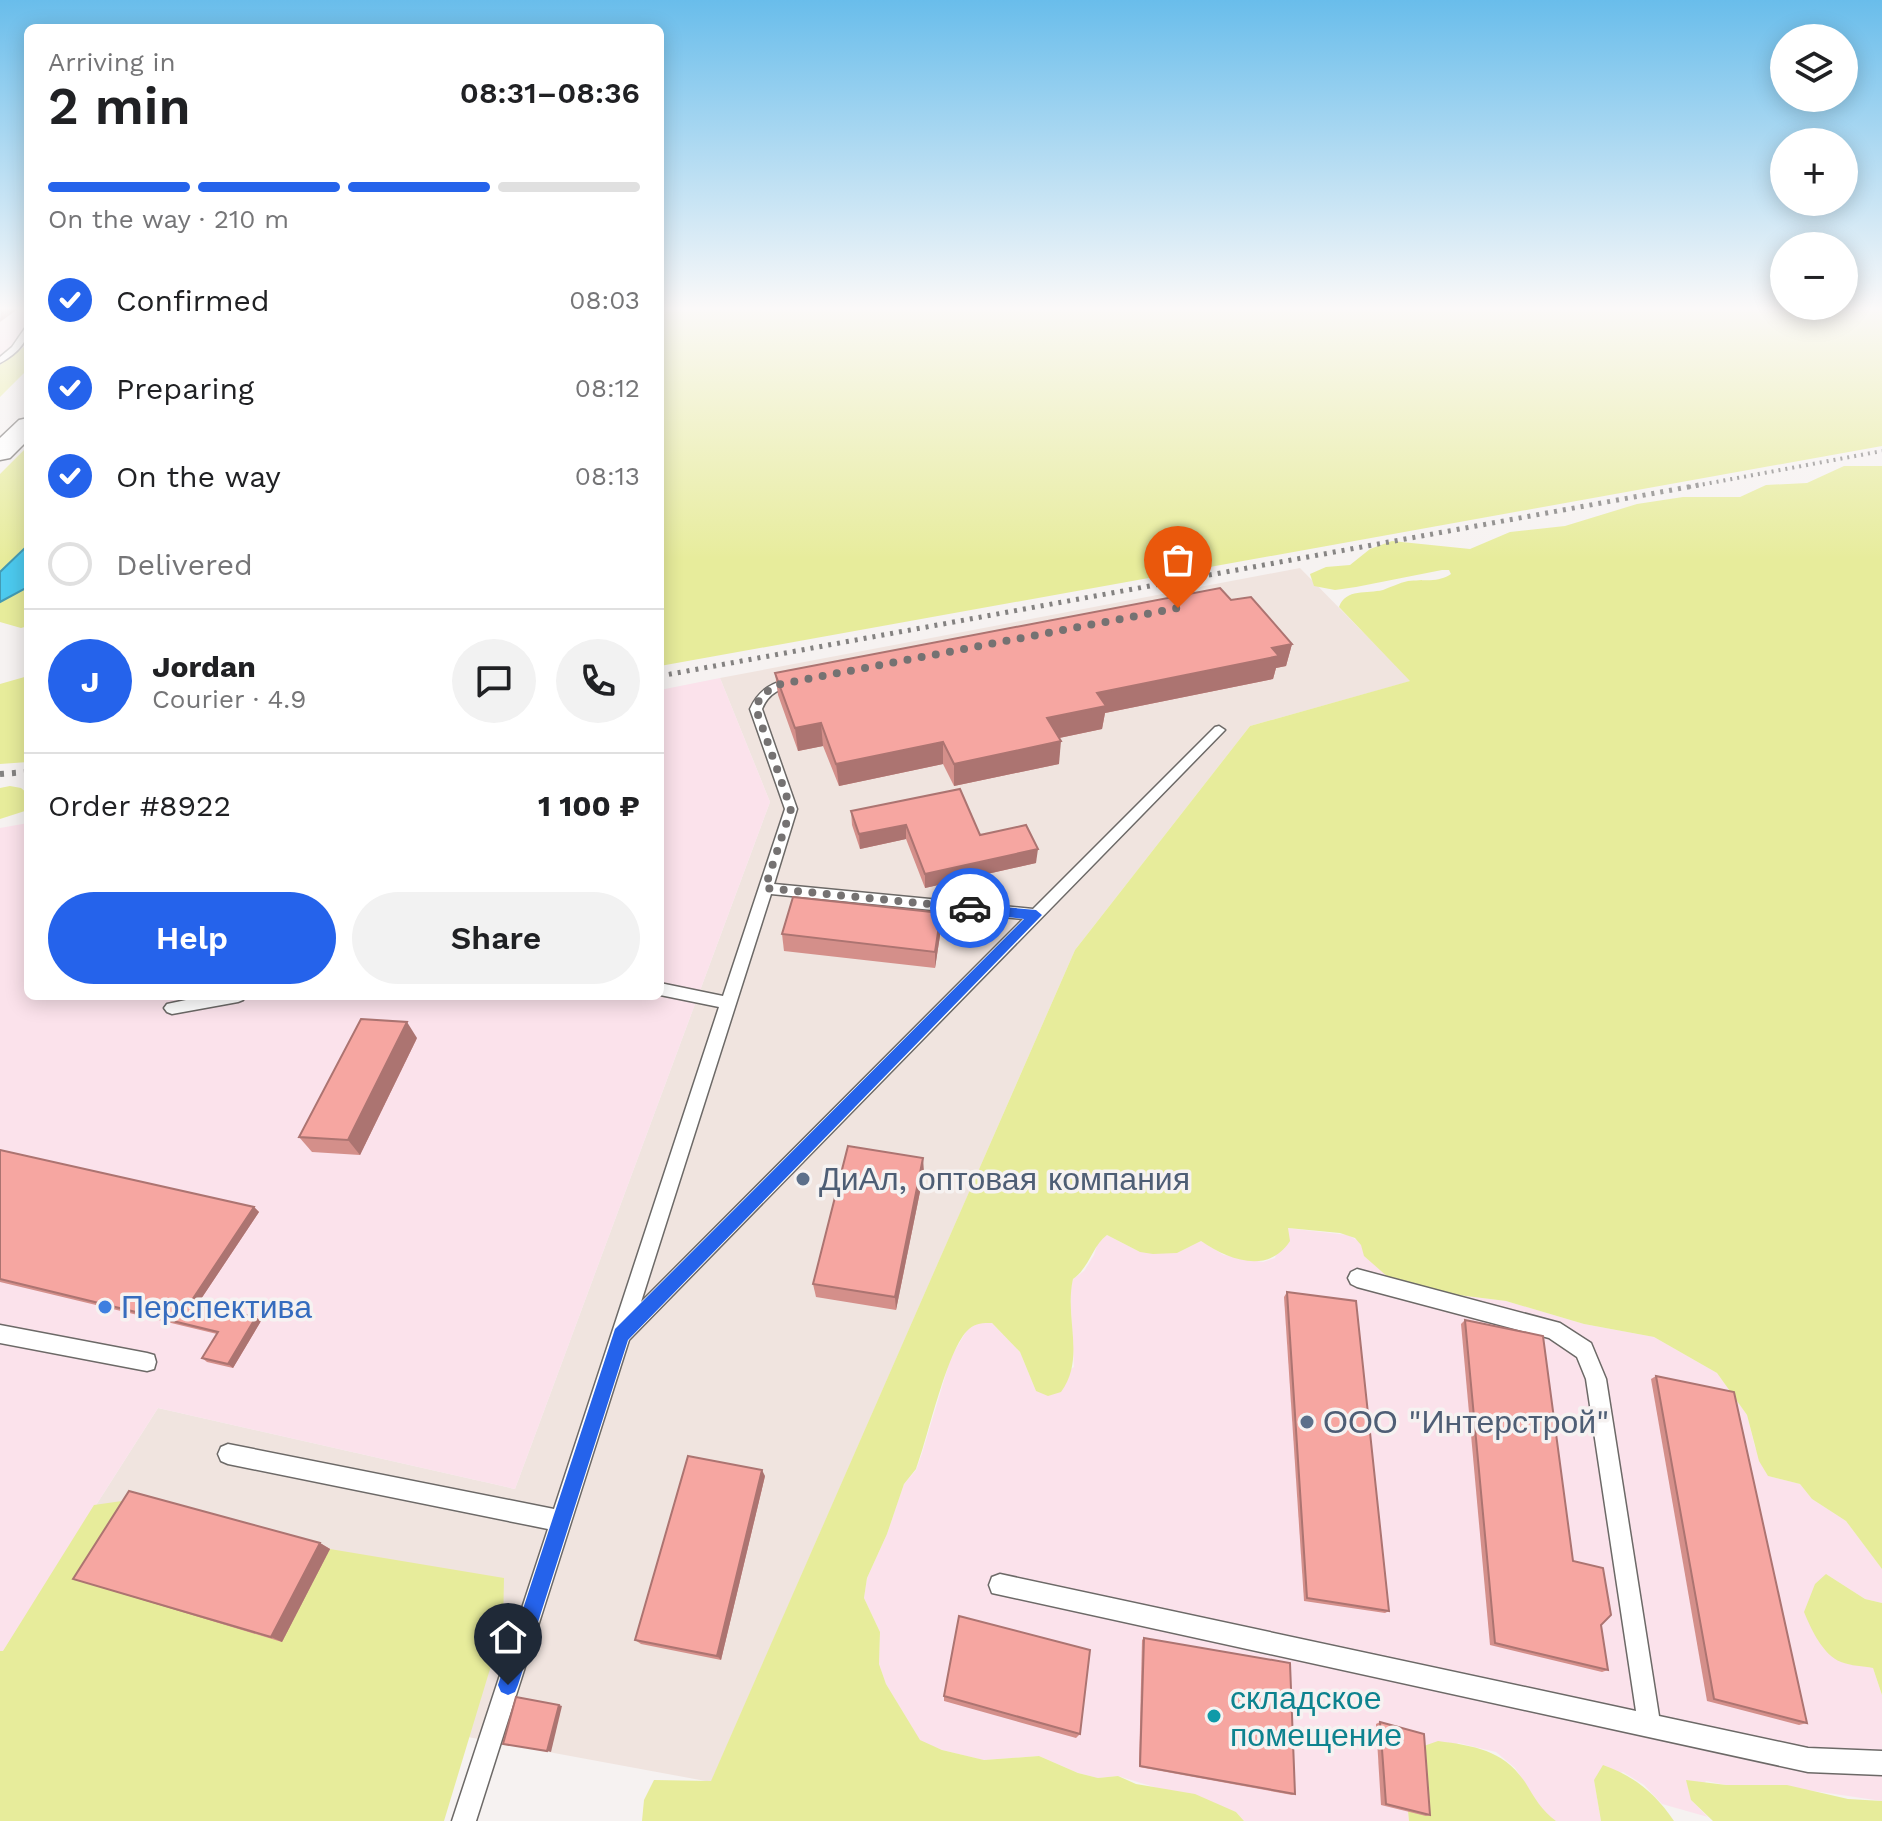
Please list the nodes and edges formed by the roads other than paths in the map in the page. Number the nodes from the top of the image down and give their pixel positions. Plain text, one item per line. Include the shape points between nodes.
1 (24, 406) edge
2 (0, 427) edge
3 (24, 430) edge
4 (0, 452) edge
5 (807, 679) edge
6 (1219, 730) dead end
7 (765, 888) junction
8 (1036, 915) junction
9 (664, 990) edge
10 (216, 1000) edge
11 (728, 1003) junction
12 (172, 1008) dead end
13 (1357, 1278) dead end
14 (0, 1334) edge
15 (621, 1335) junction
16 (147, 1362) dead end
17 (228, 1454) dead end
18 (561, 1521) junction
19 (1000, 1585) dead end
20 (1649, 1725) junction
21 (1882, 1763) edge
22 (464, 1821) edge

1 - 2 main road
3 - 4 main road
5 - 7 lane via 776,685 760,697 756,709 791,809
6 - 8 lane
7 - 8 lane
7 - 11 lane
8 - 15 lane
9 - 11 lane
10 - 12 lane
11 - 15 lane
13 - 20 lane via 1553,1330 1584,1350 1596,1379
14 - 16 lane
15 - 18 lane
17 - 18 lane
18 - 22 lane
19 - 20 lane
20 - 21 lane via 1808,1760

